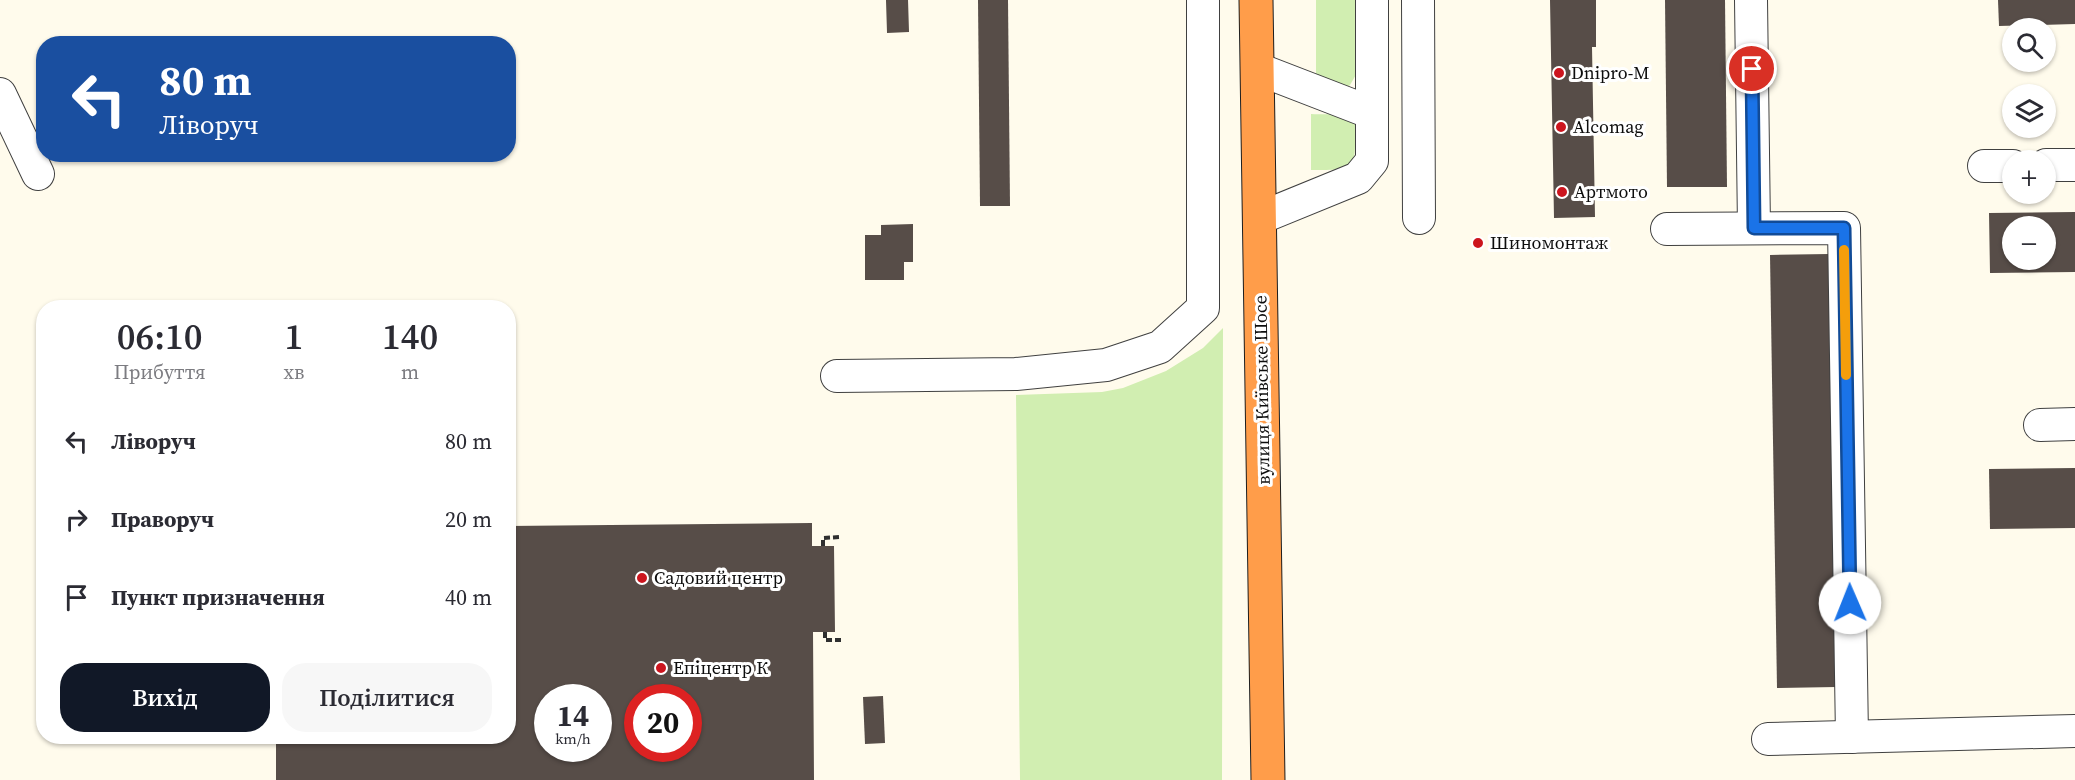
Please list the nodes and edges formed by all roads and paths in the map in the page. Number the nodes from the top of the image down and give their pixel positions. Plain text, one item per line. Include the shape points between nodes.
1 (1203, 0) edge
2 (1256, 0) edge
3 (1372, 0) edge
4 (1418, 0) edge
5 (1751, 0) edge
6 (1257, 69) junction
7 (0, 94) edge
8 (1372, 113) junction
9 (2056, 165) edge
10 (2075, 165) edge
11 (38, 174) dead end
12 (1260, 218) junction
13 (1419, 218) dead end
14 (1754, 228) junction
15 (1667, 229) dead end
16 (837, 376) dead end
17 (2075, 424) edge
18 (2040, 425) dead end
19 (841, 537) dead end
20 (823, 546) dead end
21 (825, 632) dead end
22 (844, 640) dead end
23 (2075, 731) edge
24 (1852, 737) junction
25 (1768, 739) dead end
26 (1268, 780) edge

1 - 16 street via 1203,308 1160,347 1106,365 1016,374
2 - 6 highway, вулиця Київське Шосе
3 - 8 street
4 - 13 street
5 - 14 street
6 - 8 street
6 - 12 highway, вулиця Київське Шосе
7 - 11 street
8 - 12 street via 1372,161 1358,178
9 - 10 street
12 - 26 highway, вулиця Київське Шосе
14 - 15 street
14 - 24 street via 1844,228
17 - 18 street
19 - 20 path via 823,537
21 - 22 path via 825,640
23 - 24 street
24 - 25 street

